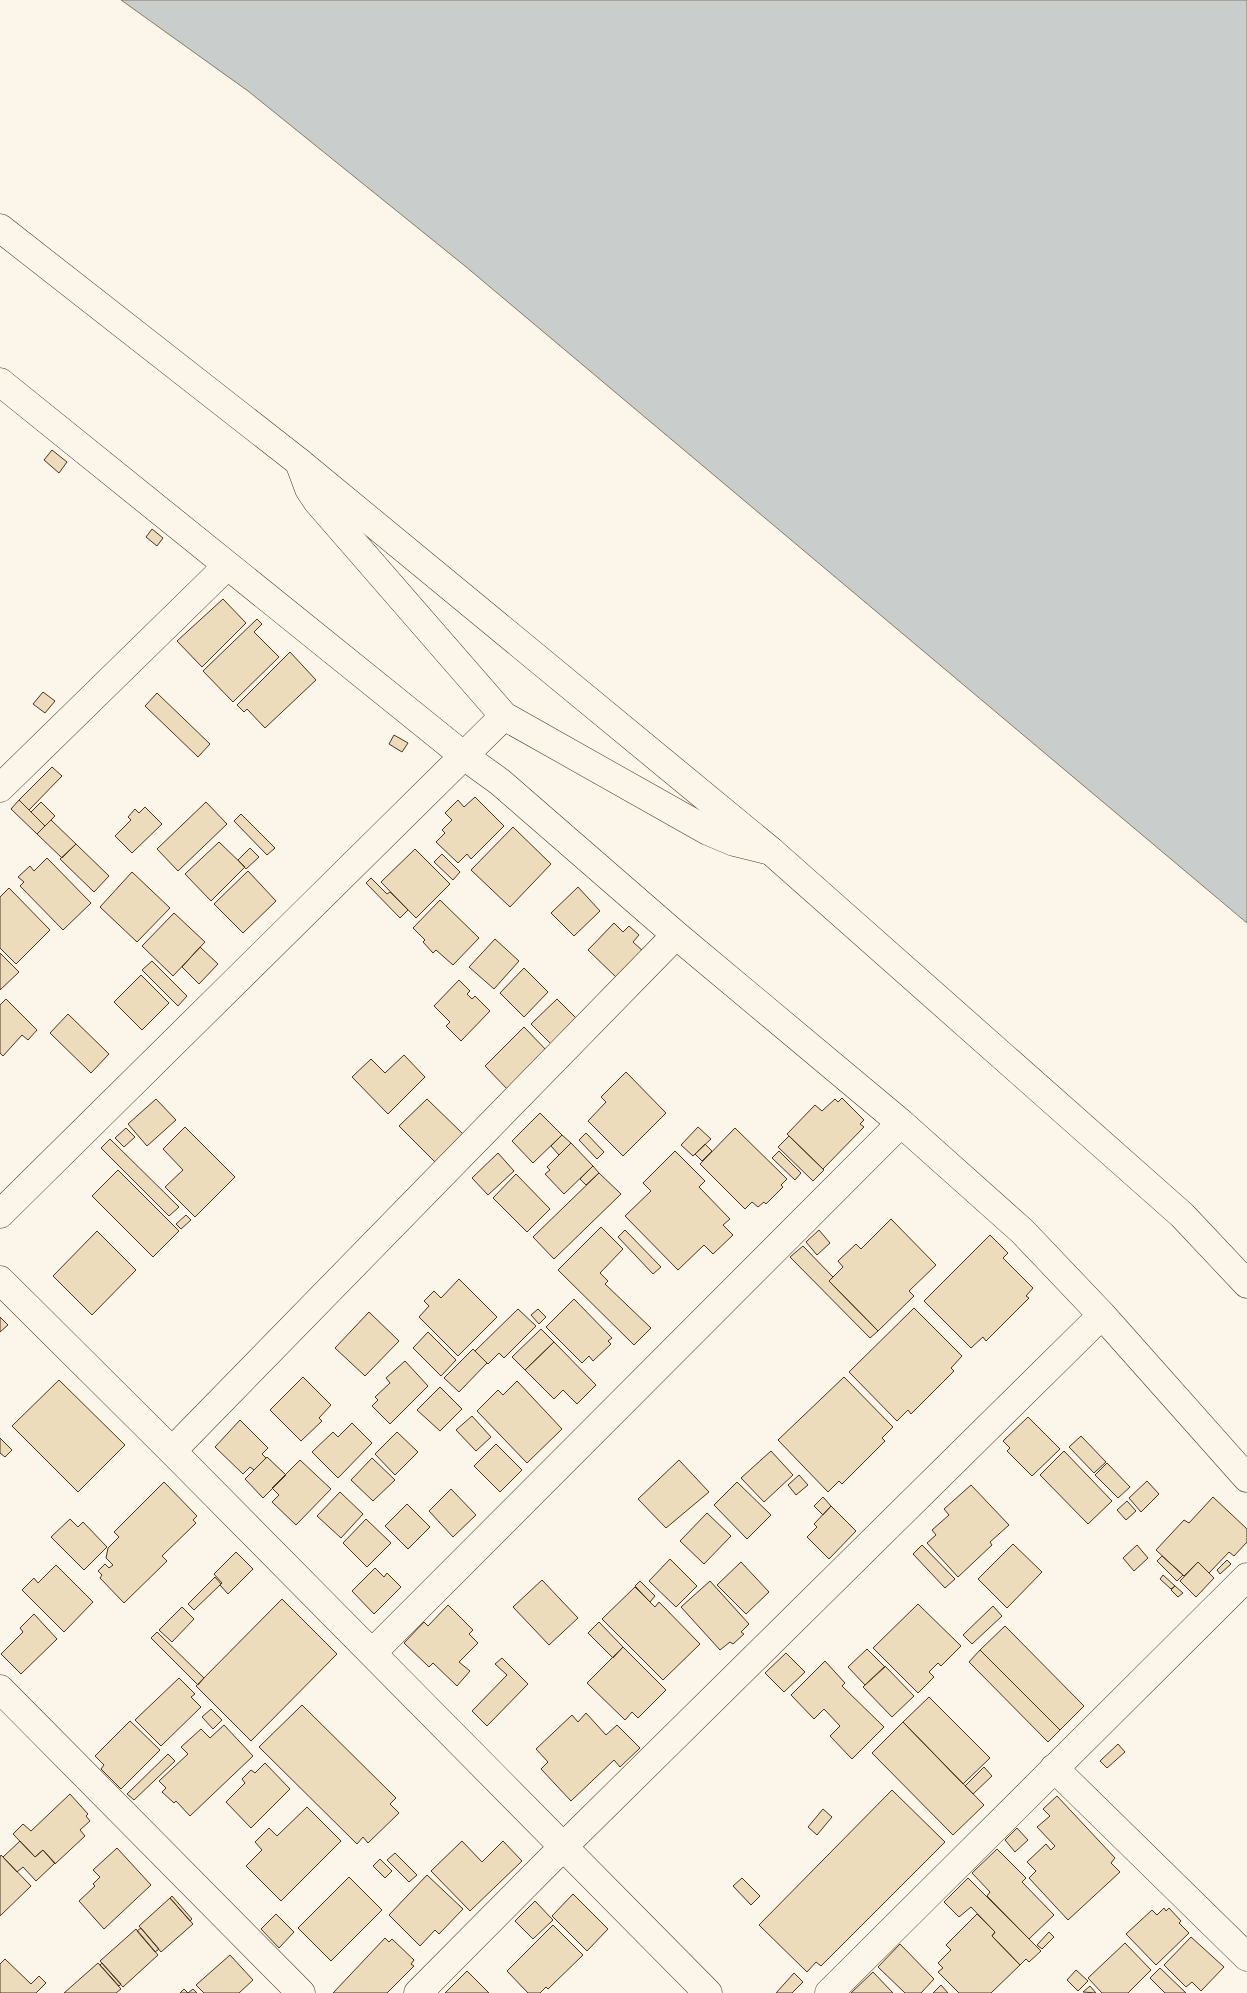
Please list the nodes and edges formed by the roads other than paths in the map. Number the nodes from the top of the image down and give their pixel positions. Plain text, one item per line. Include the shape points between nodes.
1 (0, 228) edge
2 (2, 388) edge
3 (299, 462) junction
4 (227, 566) junction
5 (504, 716) junction
6 (464, 756) junction
7 (0, 788) edge
8 (771, 851) junction
9 (676, 935) junction
10 (901, 1123) junction
11 (0, 1214) edge
12 (0, 1280) edge
13 (1247, 1284) edge
14 (1102, 1315) junction
15 (172, 1451) junction
16 (1247, 1478) edge
17 (1247, 1577) edge
18 (372, 1653) junction
19 (0, 1689) edge
20 (1054, 1768) junction
21 (564, 1846) junction
22 (1247, 1957) edge
23 (301, 1993) edge
24 (418, 1993) edge
25 (708, 1993) edge
26 (829, 1993) edge

1 - 3 street
2 - 4 street
3 - 5 street via 309,489 318,501
3 - 8 street
4 - 6 street
4 - 7 street
5 - 6 street
5 - 8 street via 708,830 734,842
6 - 9 street via 500,782
6 - 11 street
8 - 13 street via 1182,1215
9 - 10 street
9 - 15 street
10 - 14 street via 1022,1231
10 - 18 street
12 - 15 street
14 - 16 street
14 - 21 street
15 - 18 street
17 - 20 street
18 - 21 street
19 - 23 street
20 - 22 street
20 - 26 street
21 - 24 street
21 - 25 street

